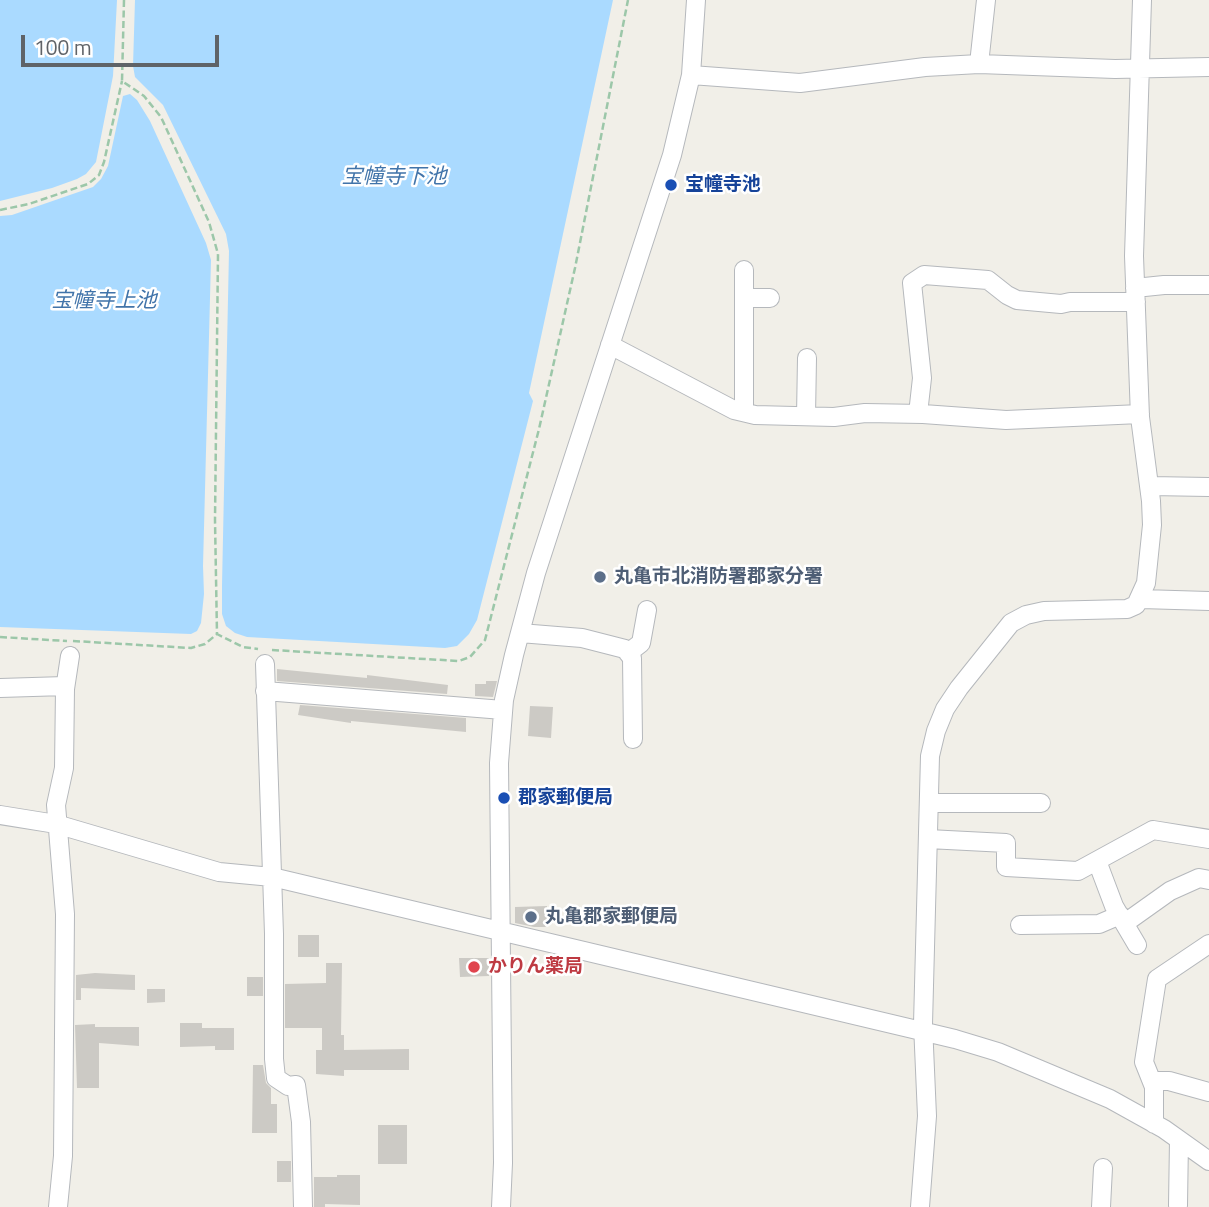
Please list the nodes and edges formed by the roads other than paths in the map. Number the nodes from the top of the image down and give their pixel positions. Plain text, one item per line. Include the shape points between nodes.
1 (696, 0) edge
2 (986, 0) edge
3 (1142, 0) edge
4 (979, 64) junction
5 (1142, 67) junction
6 (1209, 67) edge
7 (691, 75) junction
8 (744, 270) dead end
9 (1209, 285) edge
10 (1135, 295) junction
11 (744, 298) junction
12 (770, 298) dead end
13 (610, 345) junction
14 (807, 358) dead end
15 (744, 412) junction
16 (918, 414) junction
17 (1140, 414) junction
18 (806, 416) junction
19 (1150, 486) junction
20 (1209, 487) edge
21 (1141, 598) junction
22 (1209, 601) edge
23 (646, 610) dead end
24 (520, 633) junction
25 (628, 653) junction
26 (70, 656) dead end
27 (265, 664) dead end
28 (65, 686) junction
29 (0, 688) edge
30 (265, 691) junction
31 (503, 710) junction
32 (633, 739) dead end
33 (929, 803) junction
34 (1041, 803) dead end
35 (0, 815) edge
36 (56, 824) junction
37 (928, 839) junction
38 (1209, 839) edge
39 (1097, 861) junction
40 (272, 877) junction
41 (1209, 880) edge
42 (1123, 919) junction
43 (1020, 925) dead end
44 (501, 932) junction
45 (1209, 944) edge
46 (1137, 945) dead end
47 (924, 1032) junction
48 (1152, 1081) junction
49 (1209, 1092) edge
50 (1154, 1124) junction
51 (1179, 1140) junction
52 (1209, 1161) edge
53 (1103, 1168) dead end
54 (1178, 1205) dead end
55 (58, 1207) edge
56 (303, 1207) edge
57 (501, 1207) edge
58 (920, 1207) edge
59 (1101, 1207) edge

1 - 7 street
2 - 4 street
3 - 5 street
4 - 5 street
4 - 7 street via 800,83
5 - 6 street
5 - 10 street
7 - 13 street via 672,155
8 - 11 street
9 - 10 street via 1164,285
10 - 16 street via 1061,304 1017,300 988,280 923,275 912,283 922,379
10 - 17 street
11 - 12 street
11 - 15 street
13 - 15 street
13 - 24 street
14 - 18 street
15 - 18 street
16 - 17 street via 1006,420
16 - 18 street
17 - 19 street
19 - 20 street
19 - 21 street via 1152,525
21 - 22 street
21 - 33 street via 1121,610 1044,611 1012,623 945,709 930,756
23 - 25 street via 642,643
24 - 25 street via 582,638
24 - 31 street
25 - 32 street via 632,658
26 - 28 street
27 - 30 street
28 - 29 street
28 - 36 street via 64,768
30 - 31 street
30 - 40 street
31 - 44 street via 499,763
33 - 34 street
33 - 37 street
35 - 36 street
36 - 40 street via 219,872
36 - 55 street via 65,914 63,1156
37 - 39 street via 1006,843 1006,867 1078,871
37 - 47 street
38 - 39 street via 1153,830
39 - 42 street
40 - 44 street
40 - 56 street via 276,1079 296,1086
41 - 42 street via 1199,878 1170,891
42 - 43 street via 1099,924
42 - 46 street
44 - 47 street
44 - 57 street
45 - 48 street via 1157,979 1144,1062
47 - 50 street via 998,1052 1110,1099
47 - 58 street via 927,1116
48 - 49 street
48 - 50 street
50 - 51 street
51 - 52 street
51 - 54 street
53 - 59 street

